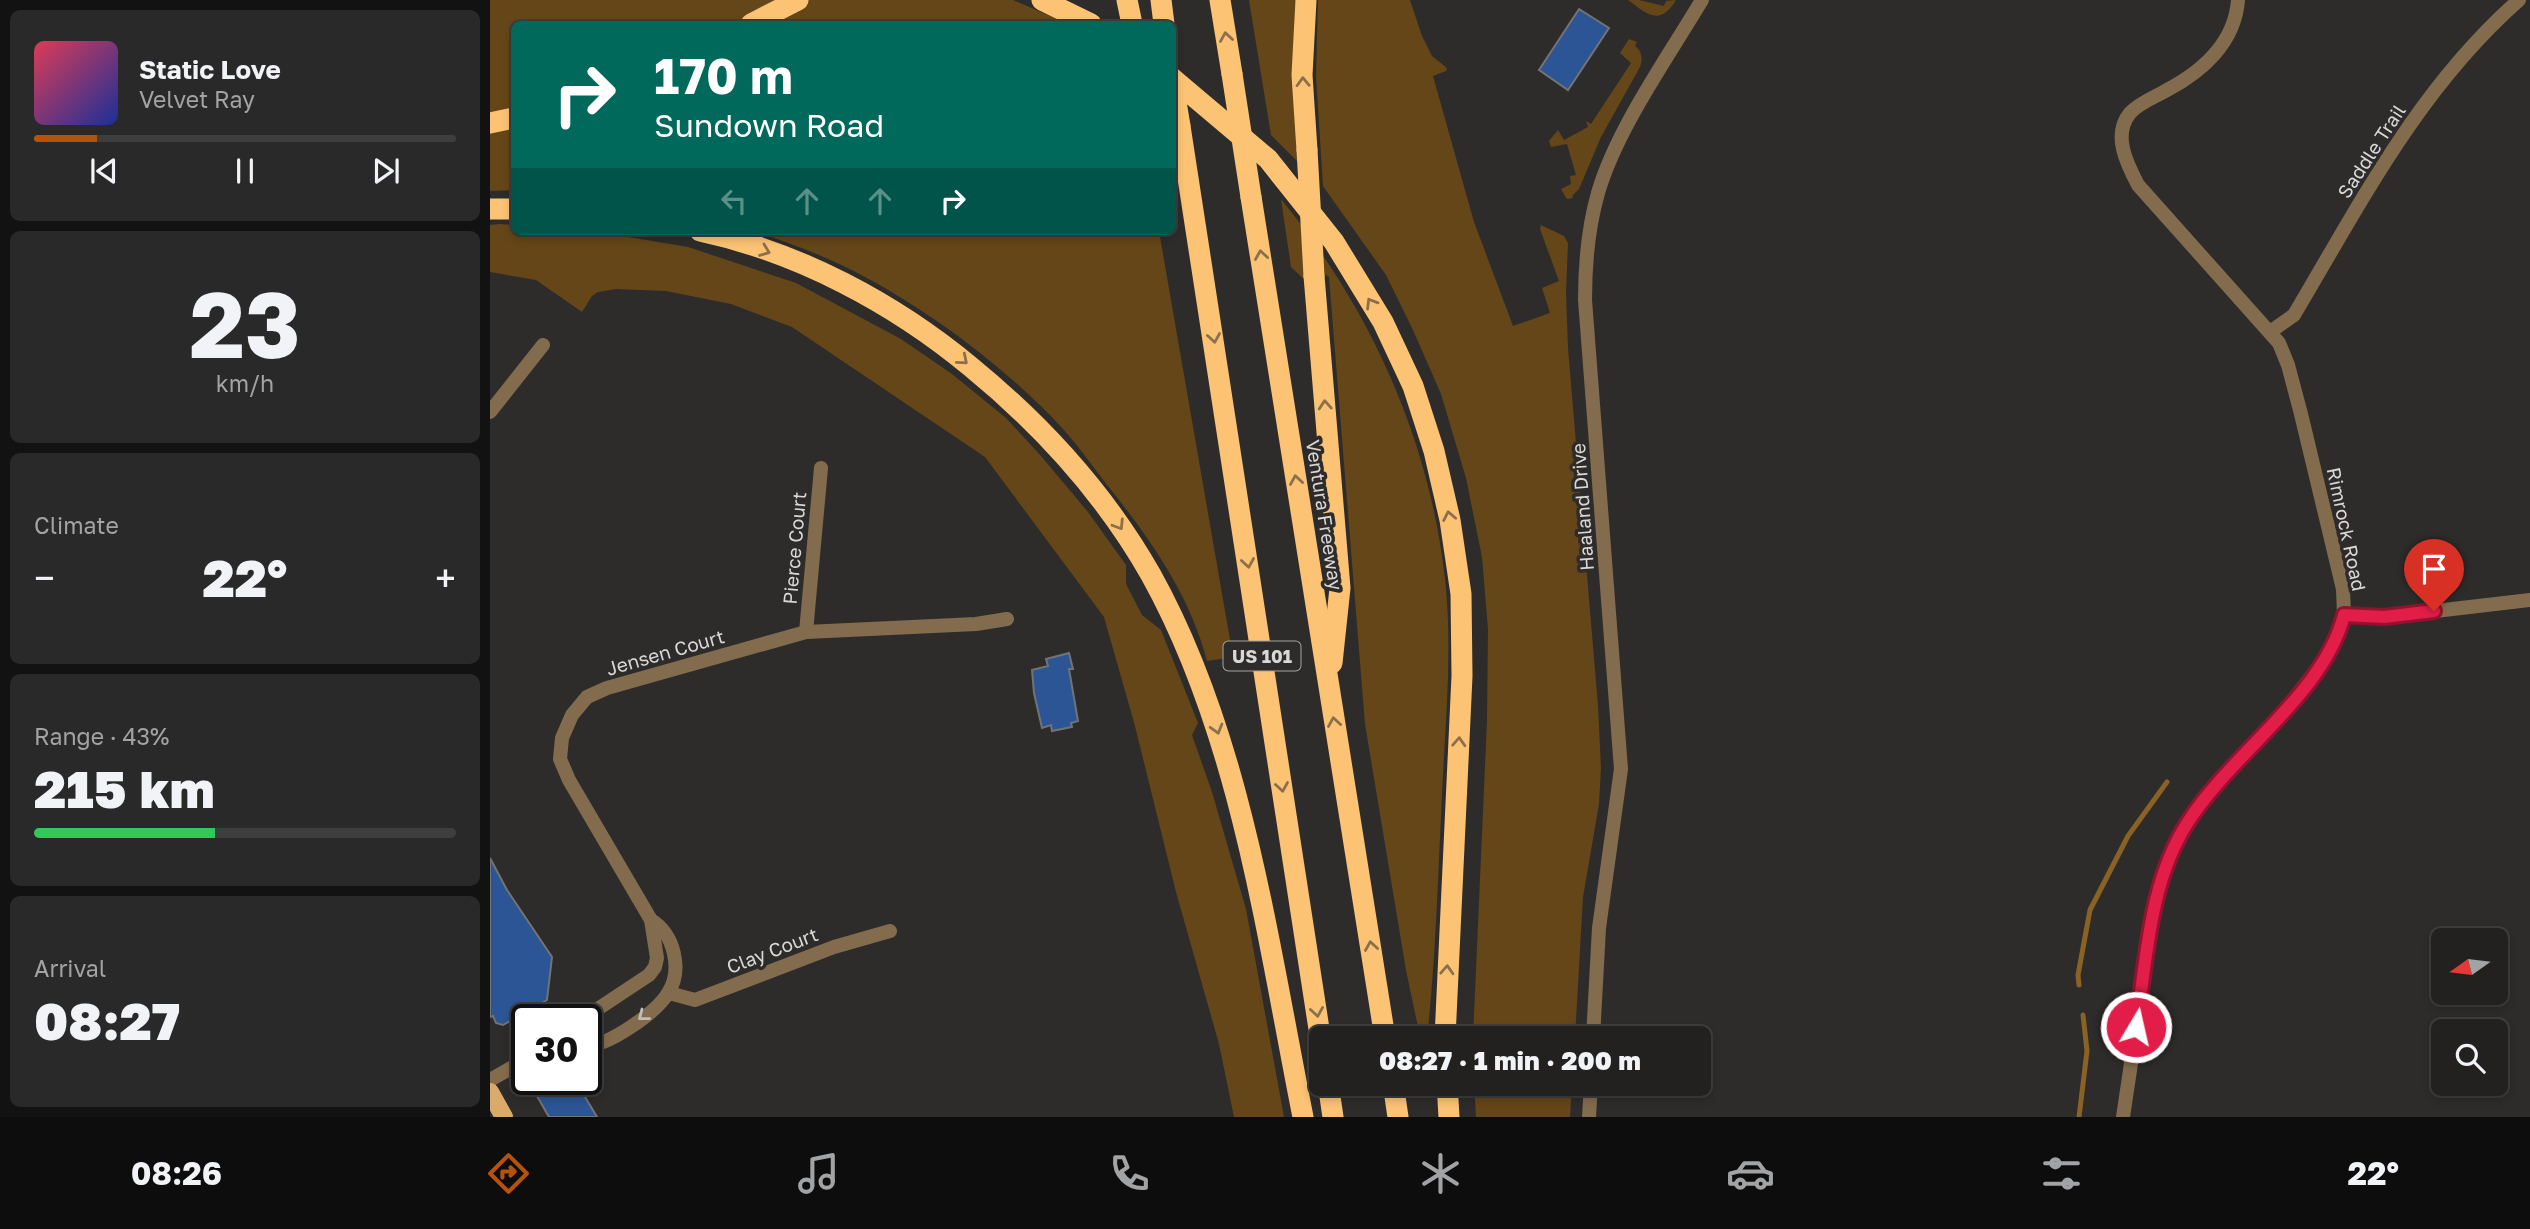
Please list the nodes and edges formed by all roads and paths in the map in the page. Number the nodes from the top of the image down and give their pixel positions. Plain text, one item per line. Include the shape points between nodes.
1 (798, 0) edge
2 (1042, 0) edge
3 (1127, 0) edge
4 (1160, 0) edge
5 (1220, 0) edge
6 (1306, 0) edge
7 (1702, 0) edge
8 (2238, 0) edge
9 (2519, 0) edge
10 (757, 21) edge
11 (1085, 21) edge
12 (1131, 21) edge
13 (1164, 21) edge
14 (1176, 81) edge
15 (1176, 102) edge
16 (511, 119) edge
17 (490, 123) edge
18 (1176, 188) edge
19 (490, 209) edge
20 (511, 209) edge
21 (714, 235) edge
22 (1203, 270) junction
23 (2270, 332) junction
24 (543, 345) dead end
25 (490, 412) edge
26 (821, 468) dead end
27 (2530, 600) edge
28 (2344, 615) junction
29 (1007, 619) dead end
30 (806, 632) junction
31 (1329, 693) junction
32 (651, 920) junction
33 (890, 931) dead end
34 (669, 993) junction
35 (602, 1006) edge
36 (1319, 1026) edge
37 (1383, 1026) edge
38 (1446, 1026) edge
39 (1595, 1026) edge
40 (602, 1044) edge
41 (511, 1068) edge
42 (490, 1080) edge
43 (490, 1092) edge
44 (1330, 1096) edge
45 (1395, 1096) edge
46 (1448, 1096) edge
47 (1590, 1096) edge
48 (504, 1117) edge
49 (1303, 1117) edge
50 (1333, 1117) edge
51 (1398, 1117) edge
52 (1449, 1117) edge
53 (1589, 1117) edge
54 (2123, 1117) edge

1 - 10 highway
2 - 11 highway
3 - 12 highway
4 - 13 highway
31 -> 5 highway, Ventura Freeway / US 101, bridge
31 -> 6 highway, bridge via 1340,588 1314,276 1303,75
7 - 39 street, Haaland Drive via 1608,165 1595,203 1585,265 1621,769 1603,896
8 - 23 street, Rimrock Road via 2235,21 2214,56 2138,106 2123,127 2122,143 2138,185
9 - 23 street, Saddle Trail via 2471,47 2425,103 2386,158 2294,315
38 -> 14 highway via 1462,676 1461,594 1434,451 1408,375 1334,242 1268,159
15 - 22 highway, US 101, bridge
16 - 17 highway
18 - 22 highway
19 - 20 highway
21 -> 49 highway via 815,270 871,298 943,344 1015,403 1064,453 1109,510 1151,575 1216,722 1253,866
22 -> 36 highway, US 101
23 - 28 street, Rimrock Road via 2288,365 2301,414 2343,589
24 - 25 street
26 - 30 street, Pierce Court
27 - 28 street via 2384,617
28 - 54 street, Rimrock Road via 2335,643 2321,664 2201,804 2169,858 2153,916
29 - 30 street, Jensen Court
30 - 32 street, Jensen Court via 607,688 587,697 572,715 562,738 560,759
37 -> 31 highway, Ventura Freeway / US 101
32 - 34 street via 662,927 672,946 675,972
32 - 35 street via 655,967
33 - 34 street, Clay Court via 834,947 695,1000
34 -> 40 street
41 - 42 street
43 - 48 main road
44 - 50 highway
45 - 51 highway
46 - 52 highway
47 - 53 street

